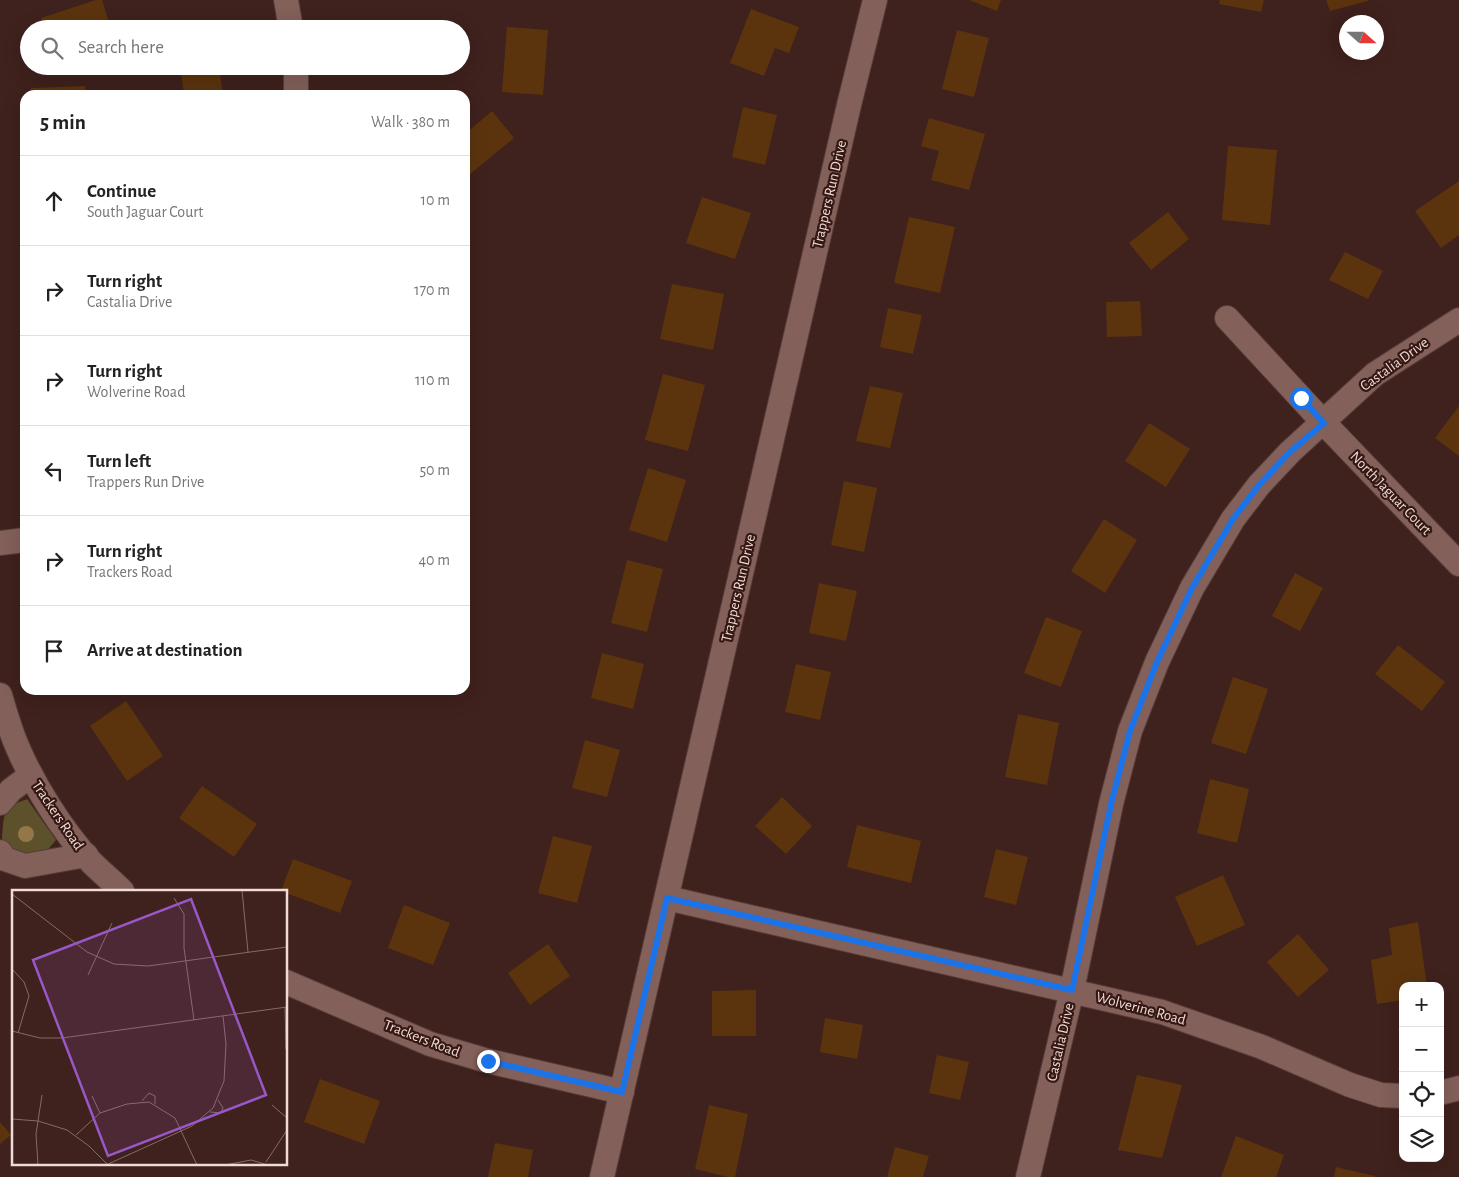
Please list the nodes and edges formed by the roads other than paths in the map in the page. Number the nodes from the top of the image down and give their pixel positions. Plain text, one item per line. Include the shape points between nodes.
1 (286, 0) edge
2 (875, 0) edge
3 (289, 20) edge
4 (296, 75) edge
5 (296, 90) edge
6 (1227, 318) dead end
7 (1459, 320) edge
8 (1324, 423) junction
9 (20, 541) edge
10 (0, 543) edge
11 (1459, 564) edge
12 (0, 695) edge
13 (31, 775) junction
14 (0, 803) edge
15 (0, 852) edge
16 (86, 855) junction
17 (121, 890) edge
18 (667, 898) junction
19 (288, 983) edge
20 (1072, 990) junction
21 (1459, 1088) edge
22 (622, 1092) junction
23 (1444, 1092) edge
24 (1399, 1096) edge
25 (602, 1177) edge
26 (1028, 1177) edge

1 - 3 street
2 - 18 street, Trappers Run Drive
4 - 5 street
6 - 8 street, North Jaguar Court
7 - 8 street, Castalia Drive via 1375,374
8 - 11 street, North Jaguar Court
8 - 20 street, Castalia Drive via 1290,452 1233,519 1192,588 1157,662 1130,731 1113,795
9 - 10 street
12 - 13 street, Trackers Road via 17,746
13 - 14 street, Trackers Road
13 - 16 street, Trackers Road
15 - 16 street, Trackers Road via 5,859 25,866
16 - 17 street, Trackers Road
18 - 20 street, Wolverine Road
18 - 22 street, Trappers Run Drive
19 - 22 street, Trackers Road via 430,1044
20 - 24 street, Wolverine Road via 1162,1012 1262,1048 1350,1085 1381,1095
20 - 26 street, Castalia Drive
21 - 23 street
22 - 25 street, Trappers Run Drive

